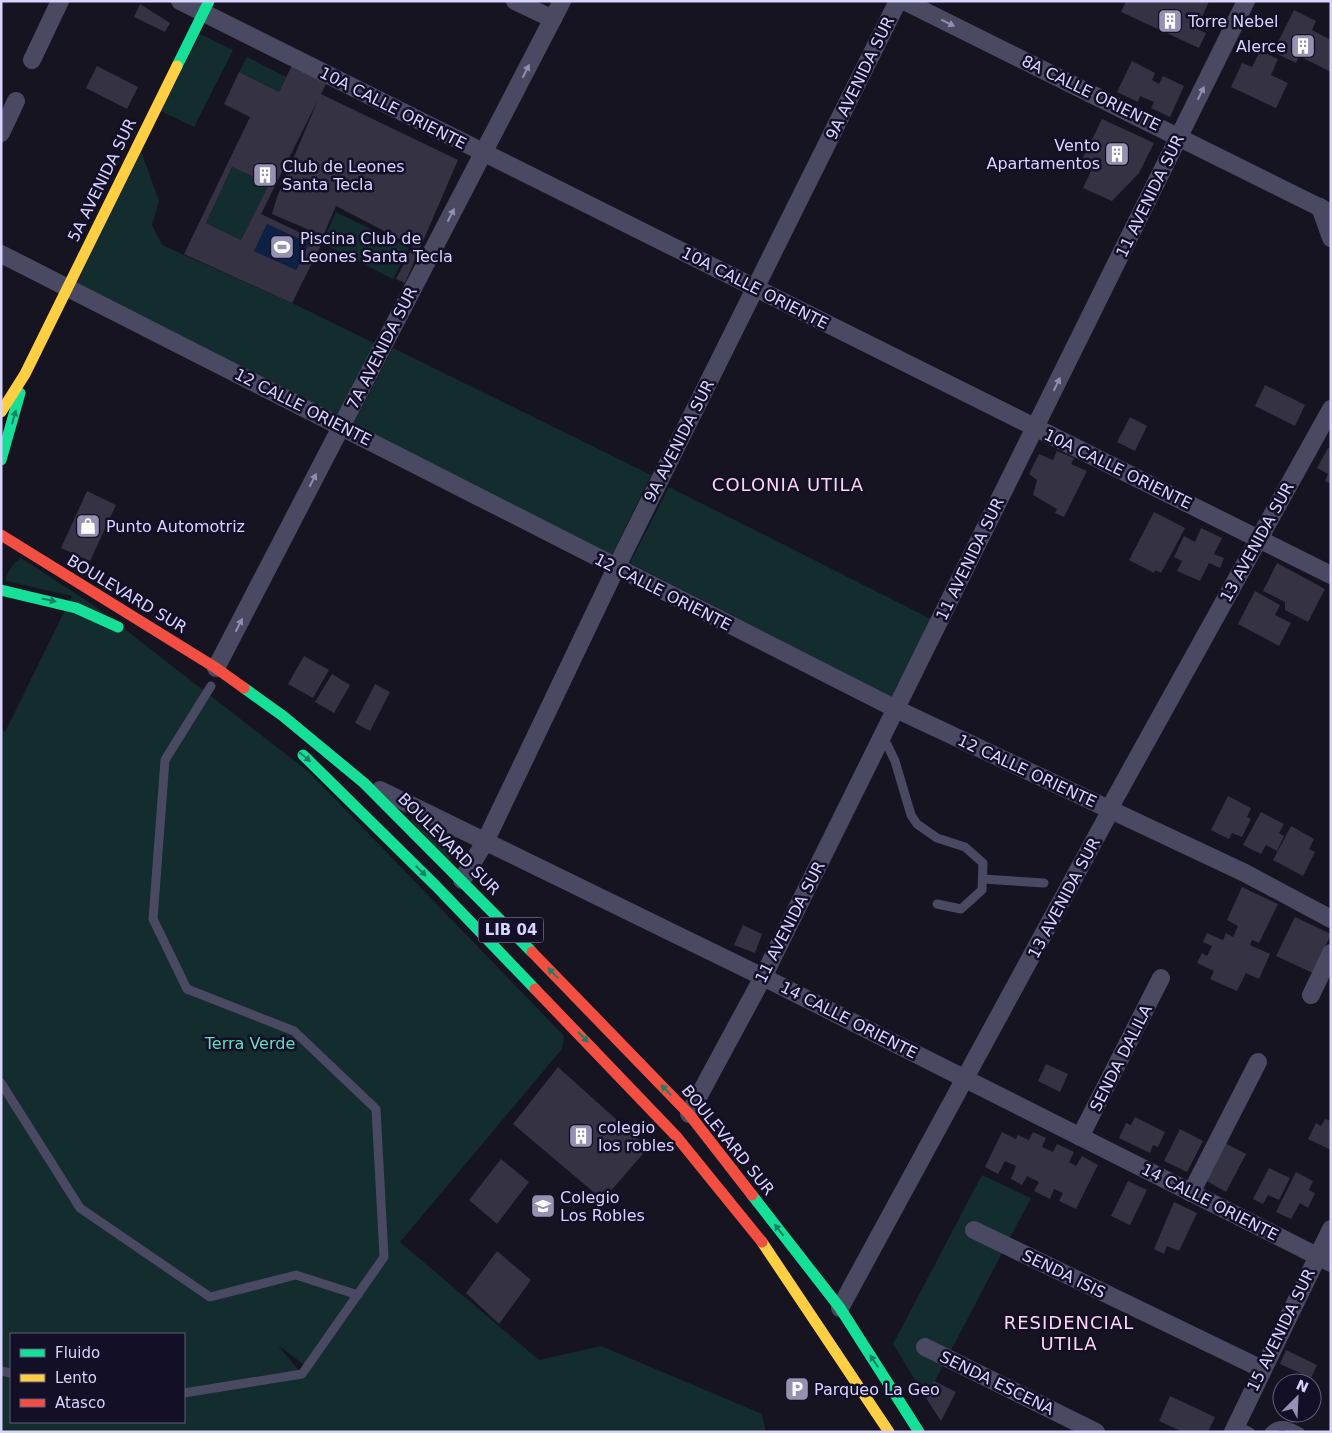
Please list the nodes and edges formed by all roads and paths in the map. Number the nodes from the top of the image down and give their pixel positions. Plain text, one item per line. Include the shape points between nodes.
1 (60, 1) edge
2 (180, 1) edge
3 (515, 1) edge
4 (562, 1) edge
5 (898, 1) edge
6 (904, 1) edge
7 (1246, 1) edge
8 (206, 7) edge
9 (552, 19) junction
10 (32, 60) dead end
11 (16, 101) dead end
12 (1, 133) edge
13 (1179, 137) junction
14 (483, 153) junction
15 (1325, 210) edge
16 (1331, 238) edge
17 (1, 254) edge
18 (755, 288) junction
19 (67, 289) junction
20 (25, 374) junction
21 (1331, 409) edge
22 (1, 412) edge
23 (342, 426) junction
24 (1035, 428) junction
25 (1, 460) edge
26 (1, 535) edge
27 (1258, 539) junction
28 (616, 568) junction
29 (1331, 576) edge
30 (1, 590) edge
31 (128, 633) dead end
32 (216, 668) junction
33 (211, 686) dead end
34 (896, 709) junction
35 (883, 736) junction
36 (296, 749) dead end
37 (364, 783) junction
38 (1110, 810) junction
39 (485, 842) junction
40 (983, 879) junction
41 (462, 880) junction
42 (1044, 884) dead end
43 (937, 904) dead end
44 (1331, 919) edge
45 (1331, 952) edge
46 (763, 977) junction
47 (1161, 978) dead end
48 (1311, 995) dead end
49 (1258, 1062) dead end
50 (966, 1080) junction
51 (1, 1083) edge
52 (689, 1114) junction
53 (1080, 1137) junction
54 (1191, 1193) junction
55 (1331, 1229) edge
56 (974, 1230) dead end
57 (1324, 1259) edge
58 (358, 1295) junction
59 (840, 1308) junction
60 (925, 1347) dead end
61 (1262, 1369) junction
62 (185, 1393) edge
63 (1240, 1429) edge
64 (889, 1432) edge
65 (919, 1432) edge
66 (1096, 1432) edge
67 (1269, 1432) edge
68 (1300, 1432) edge

1 - 10 street
2 - 8 street, 10A CALLE ORIENTE
3 - 9 street
4 - 9 street, 7A AVENIDA SUR
5 - 18 street, 9A AVENIDA SUR
6 -> 13 street, 8A CALLE ORIENTE
13 -> 7 street, 11 AVENIDA SUR
8 - 14 street, 10A CALLE ORIENTE
8 - 19 main road, 5A AVENIDA SUR
14 -> 9 street, 7A AVENIDA SUR
11 - 12 street
13 - 15 street, 8A CALLE ORIENTE
24 -> 13 street, 11 AVENIDA SUR
14 - 18 street, 10A CALLE ORIENTE
23 -> 14 street, 7A AVENIDA SUR
15 - 16 street
17 - 19 street, 12 CALLE ORIENTE
18 - 24 street, 10A CALLE ORIENTE
18 - 28 street, 9A AVENIDA SUR
19 - 20 main road, 5A AVENIDA SUR
19 - 23 street, 12 CALLE ORIENTE
20 - 22 main road, 5A AVENIDA SUR
25 -> 20 main road, 5A AVENIDA SUR
21 - 27 street, 13 AVENIDA SUR
23 - 28 street, 12 CALLE ORIENTE
32 -> 23 street, 7A AVENIDA SUR
24 - 27 street, 10A CALLE ORIENTE
24 - 34 street, 11 AVENIDA SUR
26 - 32 main road, BOULEVARD SUR / LIB 04
27 - 29 street, 10A CALLE ORIENTE
27 - 38 street, 13 AVENIDA SUR
28 - 34 street, 12 CALLE ORIENTE
28 - 39 street, 9A AVENIDA SUR
30 -> 31 main road, BOULEVARD SUR via 67,604
32 - 37 main road, BOULEVARD SUR / LIB 04 via 283,716
33 - 58 lane via 165,760 153,919 187,989 294,1031 376,1109 384,1257
34 - 35 street, 11 AVENIDA SUR
34 - 38 street, 12 CALLE ORIENTE
35 - 40 lane via 895,761 911,815 937,838 965,847 983,863
35 - 46 street, 11 AVENIDA SUR
36 -> 64 main road, LIB 04 via 436,886 676,1136 761,1240
37 - 39 street, 14 CALLE ORIENTE
37 - 41 main road, BOULEVARD SUR / LIB 04
38 - 44 street, 12 CALLE ORIENTE via 1245,873
38 - 50 street, 13 AVENIDA SUR
39 - 41 street, 9A AVENIDA SUR
39 - 46 street, 14 CALLE ORIENTE
40 - 42 lane
40 - 43 lane via 982,890 961,908
52 -> 41 main road, BOULEVARD SUR / LIB 04
45 - 48 street
46 - 50 street, 14 CALLE ORIENTE
46 - 52 street, 11 AVENIDA SUR
47 - 53 street, SENDA DALILA
49 - 54 street
50 - 53 street, 14 CALLE ORIENTE
50 - 59 street, 13 AVENIDA SUR
51 - 58 lane via 80,1208 210,1297 296,1275
59 -> 52 main road, BOULEVARD SUR / LIB 04
53 - 54 street, 14 CALLE ORIENTE
54 - 57 street, 14 CALLE ORIENTE
55 - 57 street, 15 AVENIDA SUR
56 - 61 street, SENDA ISIS
57 - 61 street, 15 AVENIDA SUR
58 - 62 lane via 302,1374
65 -> 59 main road, BOULEVARD SUR / LIB 04
60 - 66 street, SENDA ESCENA
61 - 63 street, 15 AVENIDA SUR
67 - 68 lane via 1284,1424

